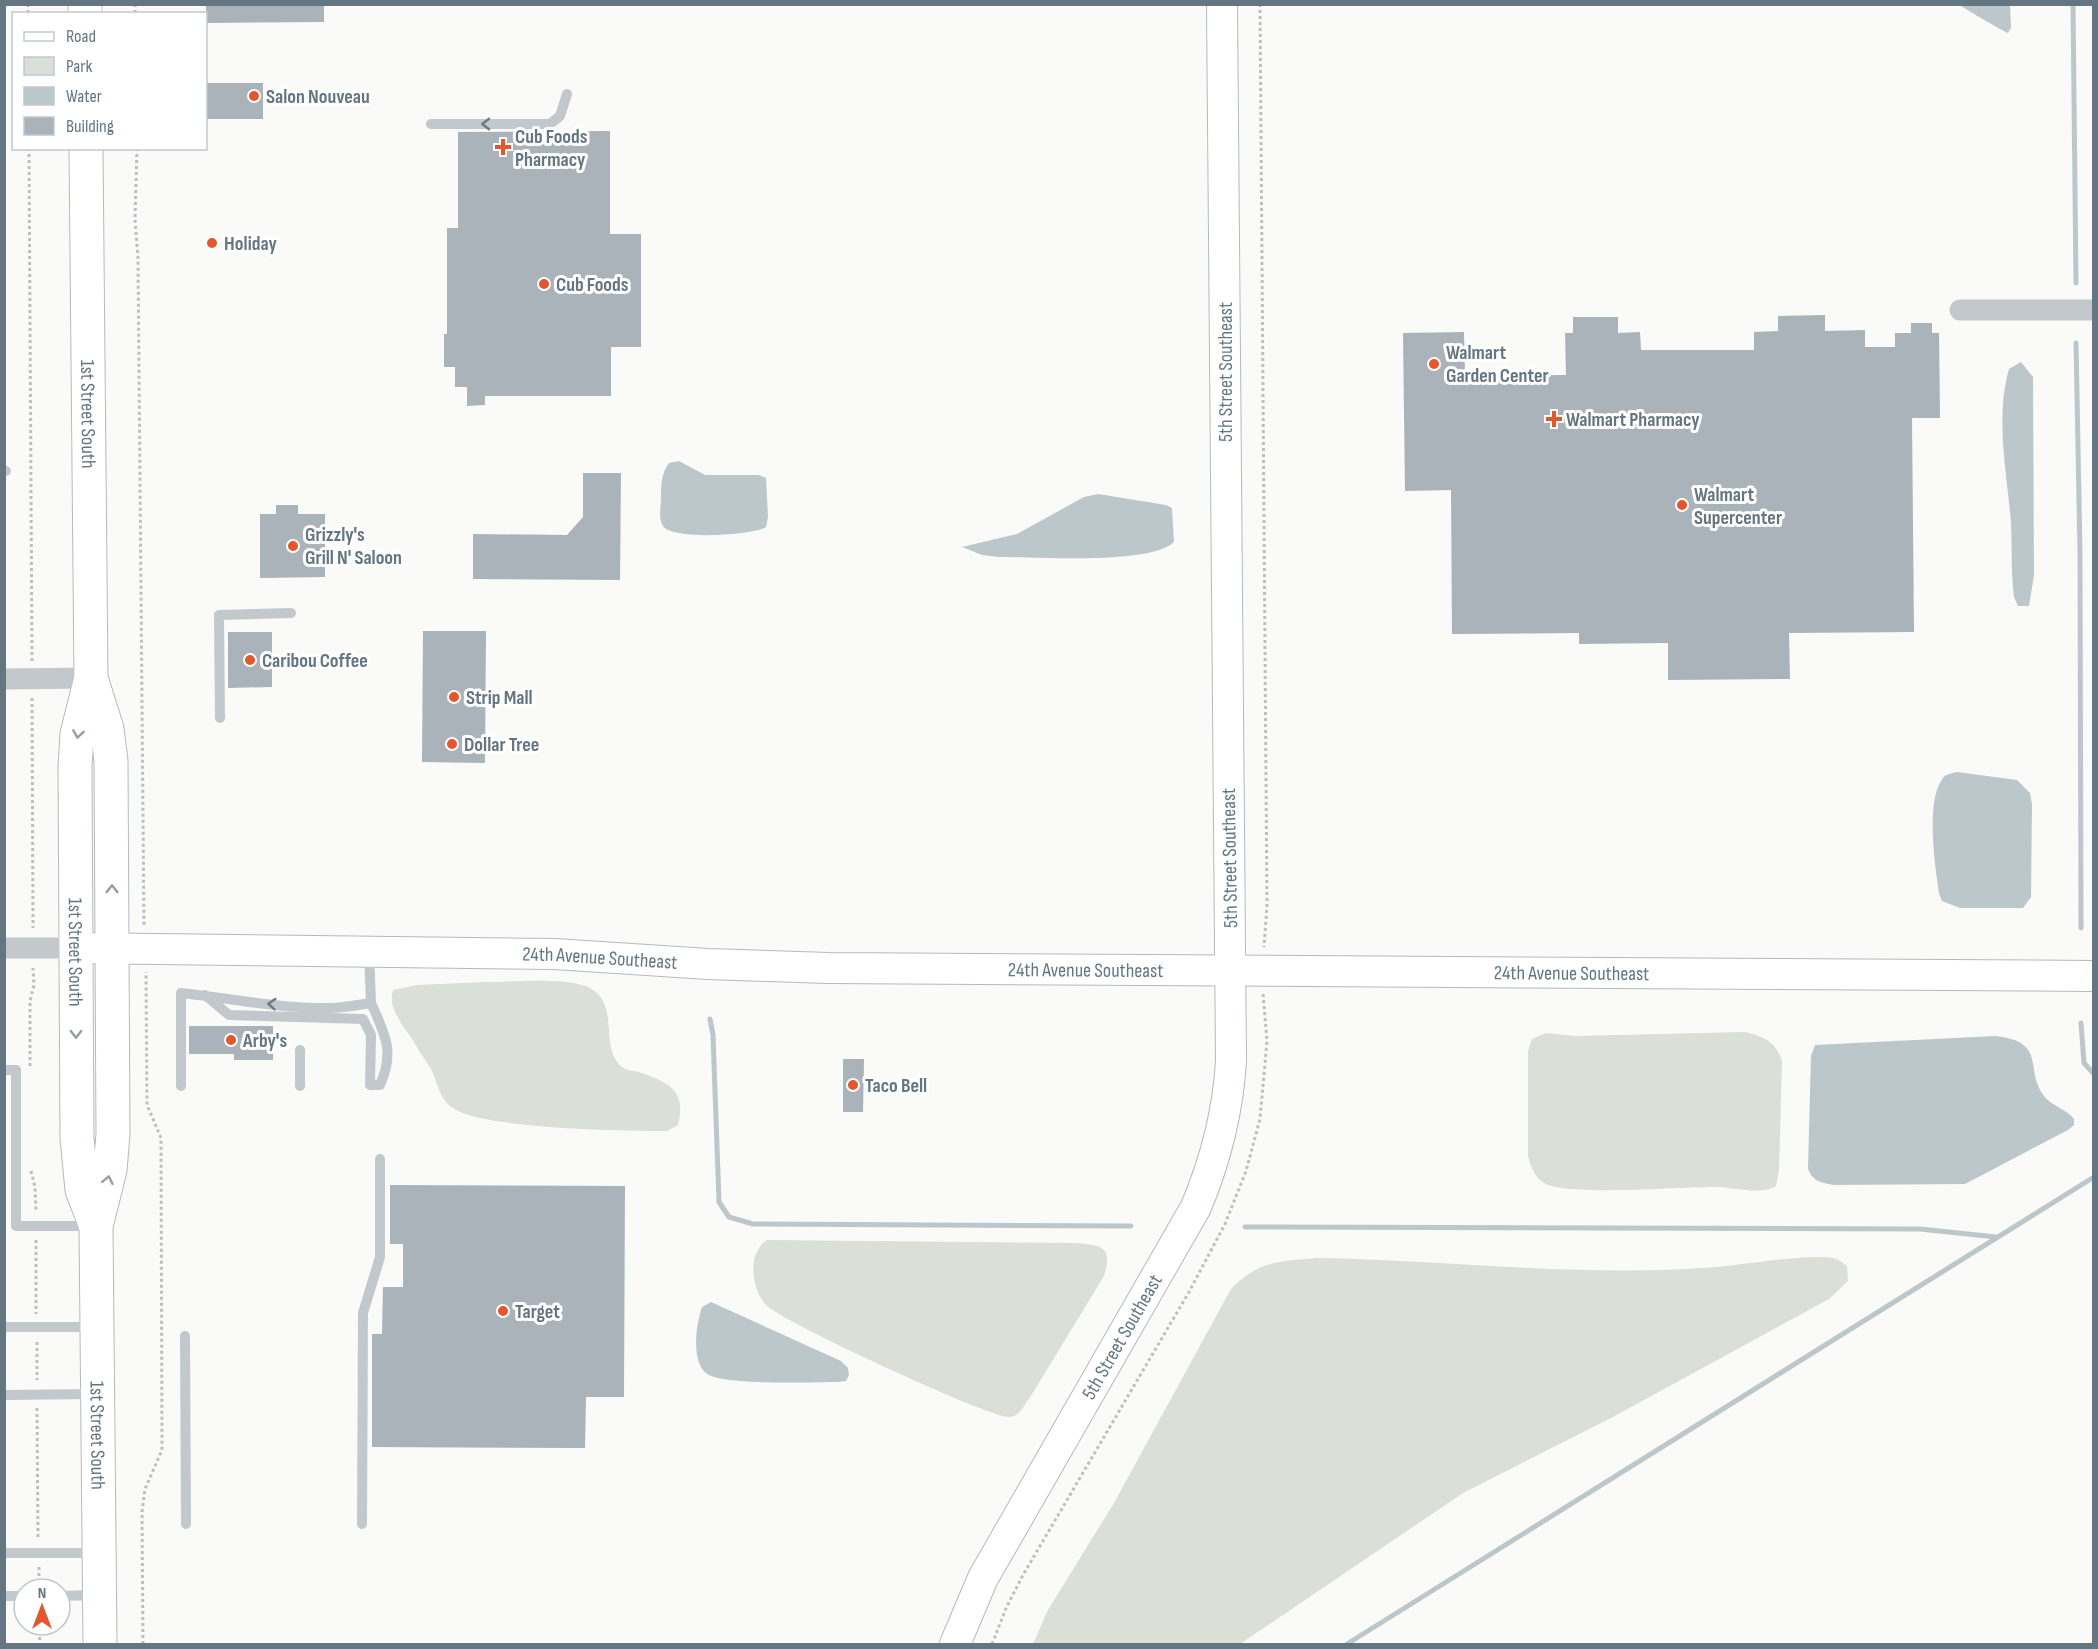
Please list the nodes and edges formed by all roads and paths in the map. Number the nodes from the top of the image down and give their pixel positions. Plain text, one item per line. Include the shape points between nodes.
1 (1222, 4) edge
2 (567, 94) dead end
3 (430, 123) dead end
4 (29, 150) edge
5 (86, 150) edge
6 (137, 150) edge
7 (1959, 310) dead end
8 (2094, 310) edge
9 (291, 613) dead end
10 (91, 678) junction
11 (4, 679) edge
12 (32, 679) junction
13 (220, 718) dead end
14 (4, 948) edge
15 (33, 948) junction
16 (76, 948) junction
17 (112, 948) junction
18 (145, 948) junction
19 (369, 951) junction
20 (1230, 971) junction
21 (2094, 976) edge
22 (205, 995) junction
23 (371, 1003) junction
24 (300, 1050) dead end
25 (371, 1050) junction
26 (387, 1051) junction
27 (4, 1070) edge
28 (30, 1073) dead end
29 (181, 1086) dead end
30 (300, 1086) dead end
31 (380, 1159) dead end
32 (30, 1168) dead end
33 (36, 1226) junction
34 (96, 1226) junction
35 (4, 1327) edge
36 (37, 1327) junction
37 (96, 1327) junction
38 (185, 1336) dead end
39 (4, 1395) edge
40 (37, 1395) junction
41 (97, 1395) junction
42 (186, 1524) dead end
43 (362, 1524) dead end
44 (4, 1553) edge
45 (39, 1553) junction
46 (99, 1553) junction
47 (39, 1577) edge
48 (99, 1595) junction
49 (72, 1596) edge
50 (100, 1644) edge
51 (143, 1644) edge
52 (955, 1644) edge

1 - 20 street, 5th Street Southeast
2 -> 3 lane via 560,116 550,123
4 - 12 path
5 - 10 main road, 1st Street South
6 - 18 path
7 - 8 street
9 - 13 lane via 219,615
10 - 12 street
10 -> 16 main road, 1st Street South via 77,735 75,767
17 -> 10 main road, 1st Street South via 111,761 107,729
11 - 12 street
12 - 15 path
14 - 15 street
15 - 16 street
15 - 28 path
16 - 17 street, 24th Avenue Southeast
16 -> 34 main road, 1st Street South via 78,1158 82,1190
17 - 18 street, 24th Avenue Southeast
34 -> 17 main road, 1st Street South via 111,1157
18 - 19 street, 24th Avenue Southeast
18 - 51 path via 147,1105 161,1138 162,1450 142,1505
19 - 20 street, 24th Avenue Southeast via 555,954 828,968
19 - 23 lane
20 - 21 street, 24th Avenue Southeast
20 - 52 street, 5th Street Southeast via 1227,1107 1219,1146 1202,1193 984,1578
23 -> 22 lane via 330,1008 231,1001
22 - 25 lane via 229,1015 363,1019 371,1035
22 - 29 lane via 181,993
23 - 26 lane
24 - 30 lane
25 - 26 lane
25 - 26 lane via 370,1085 380,1085 389,1065
27 - 33 lane via 16,1070 16,1226
31 - 43 lane via 380,1257 363,1313
32 - 33 path via 35,1187
33 - 34 lane
33 - 36 path
34 - 37 main road, 1st Street South
35 - 36 lane
36 - 37 lane
36 - 40 path
37 - 41 main road, 1st Street South
38 - 42 lane
39 - 40 lane
40 - 41 lane
40 - 45 path
41 - 46 main road, 1st Street South
44 - 45 lane
45 - 46 lane
45 - 47 path
46 - 48 main road, 1st Street South
48 - 49 lane
48 - 50 main road, 1st Street South

